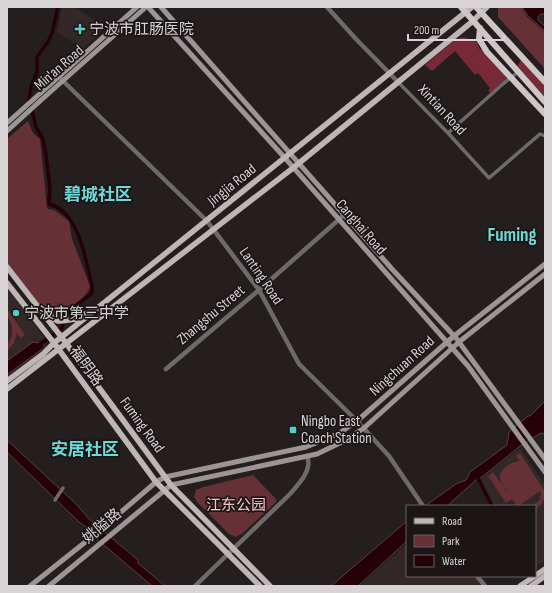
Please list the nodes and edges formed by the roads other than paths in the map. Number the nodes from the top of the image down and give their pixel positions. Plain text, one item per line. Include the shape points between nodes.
1 (137, 7) edge
2 (147, 7) edge
3 (161, 7) edge
4 (327, 7) edge
5 (461, 7) edge
6 (472, 7) edge
7 (476, 7) edge
8 (486, 7) edge
9 (466, 13) junction
10 (481, 13) junction
11 (473, 21) junction
12 (480, 28) junction
13 (518, 72) junction
14 (390, 74) junction
15 (511, 78) junction
16 (61, 79) junction
17 (398, 82) junction
18 (545, 82) edge
19 (545, 102) edge
20 (26, 109) junction
21 (545, 114) edge
22 (7, 123) edge
23 (7, 131) edge
24 (448, 134) junction
25 (545, 136) edge
26 (290, 154) junction
27 (285, 158) junction
28 (298, 163) junction
29 (293, 168) junction
30 (344, 215) junction
31 (338, 219) junction
32 (207, 221) junction
33 (214, 229) junction
34 (545, 264) edge
35 (7, 267) edge
36 (545, 274) edge
37 (7, 283) edge
38 (259, 290) junction
39 (102, 305) junction
40 (42, 312) junction
41 (454, 336) junction
42 (61, 337) junction
43 (447, 342) junction
44 (459, 342) junction
45 (54, 343) junction
46 (66, 343) junction
47 (453, 348) junction
48 (59, 349) junction
49 (166, 369) dead end
50 (7, 381) edge
51 (7, 389) edge
52 (357, 421) junction
53 (364, 428) junction
54 (307, 456) junction
55 (545, 459) edge
56 (545, 472) edge
57 (165, 477) junction
58 (156, 482) junction
59 (171, 485) junction
60 (63, 488) dead end
61 (164, 490) junction
62 (55, 500) dead end
63 (422, 505) edge
64 (231, 552) junction
65 (545, 569) edge
66 (539, 576) edge
67 (478, 577) edge
68 (30, 586) edge
69 (49, 586) edge
70 (195, 586) edge
71 (260, 586) edge
72 (270, 586) edge
73 (485, 586) edge
74 (520, 586) edge
75 (531, 586) edge

1 - 16 main road, Min'an Road
2 - 16 main road, Min'an Road
2 - 27 main road, Canghai Road
3 - 26 main road, Canghai Road
4 - 14 street, Xintian Road
5 - 9 highway
6 - 9 main road, Jingjia Road
7 - 10 highway
8 - 10 main road, Jingjia Road
9 - 11 highway
9 - 14 main road, Jingjia Road
10 - 11 main road, Jingjia Road
10 - 18 highway
11 - 12 highway
11 - 17 main road, Jingjia Road
12 - 13 highway
12 - 15 highway via 479,39 487,52
13 - 15 street
13 - 19 highway
14 - 17 street, Xintian Road
14 - 26 main road, Jingjia Road
15 - 21 highway
15 - 24 street
16 - 20 main road, Min'an Road, bridge
16 - 32 street, Lanting Road
17 - 24 street, Xintian Road
17 - 28 main road, Jingjia Road
20 - 22 main road, Min'an Road
20 - 23 main road, Min'an Road
24 - 25 street, Xintian Road via 489,178 540,134
26 - 27 main road, Jingjia Road
26 - 28 main road, Canghai Road
27 - 29 main road, Canghai Road
27 - 32 main road, Jingjia Road
28 - 29 main road, Jingjia Road
28 - 30 main road, Canghai Road
29 - 31 main road, Canghai Road
29 - 33 main road, Jingjia Road
30 - 31 street, Zhangshu Street
30 - 41 main road, Canghai Road
31 - 38 street, Zhangshu Street
31 - 43 main road, Canghai Road
32 - 33 street, Lanting Road
32 - 39 main road, Jingjia Road
33 - 38 street, Lanting Road
33 - 46 main road, Jingjia Road
34 - 41 main road, Ningchuan Road
35 - 40 main road, Fuming Road
36 - 44 main road, Ningchuan Road
37 - 45 main road, 福明路
38 - 49 street, Zhangshu Street
38 - 52 street, Lanting Road via 299,364
39 - 40 main road via 70,320 58,321
39 - 42 main road, Jingjia Road
40 - 42 main road, Fuming Road
41 - 43 main road, Ningchuan Road
41 - 44 main road, Canghai Road
42 - 45 main road, Jingjia Road
42 - 46 main road, Fuming Road
43 - 47 main road, Canghai Road
43 - 52 main road, Ningchuan Road
44 - 47 main road, Ningchuan Road
44 - 55 main road, Canghai Road
45 - 48 main road, 福明路
45 - 50 main road, Jingjia Road
46 - 48 main road, Jingjia Road
46 - 57 main road, Fuming Road
47 - 53 main road, Ningchuan Road
47 - 56 main road, Canghai Road
48 - 51 main road, Jingjia Road
48 - 58 main road, 福明路
52 - 53 street, Lanting Road
52 - 57 main road, Ningchuan Road via 338,434 306,447
53 - 54 main road, Ningchuan Road via 317,454
53 - 63 street, Lanting Road via 389,456
54 - 59 main road, Ningchuan Road
54 - 64 street via 310,461 308,468 298,484
57 - 58 main road, 姚隘路
57 - 59 main road, Fuming Road
58 - 61 main road, 福明路
58 - 68 main road, 姚隘路
59 - 61 main road, 姚隘路
59 - 64 main road, Fuming Road
60 - 62 street
61 - 64 main road, 福明路
61 - 69 main road, 姚隘路
64 - 70 street
64 - 71 main road, 福明路
64 - 72 main road, Fuming Road
65 - 66 main road
66 - 74 main road, bridge
66 - 75 main road
67 - 73 street

